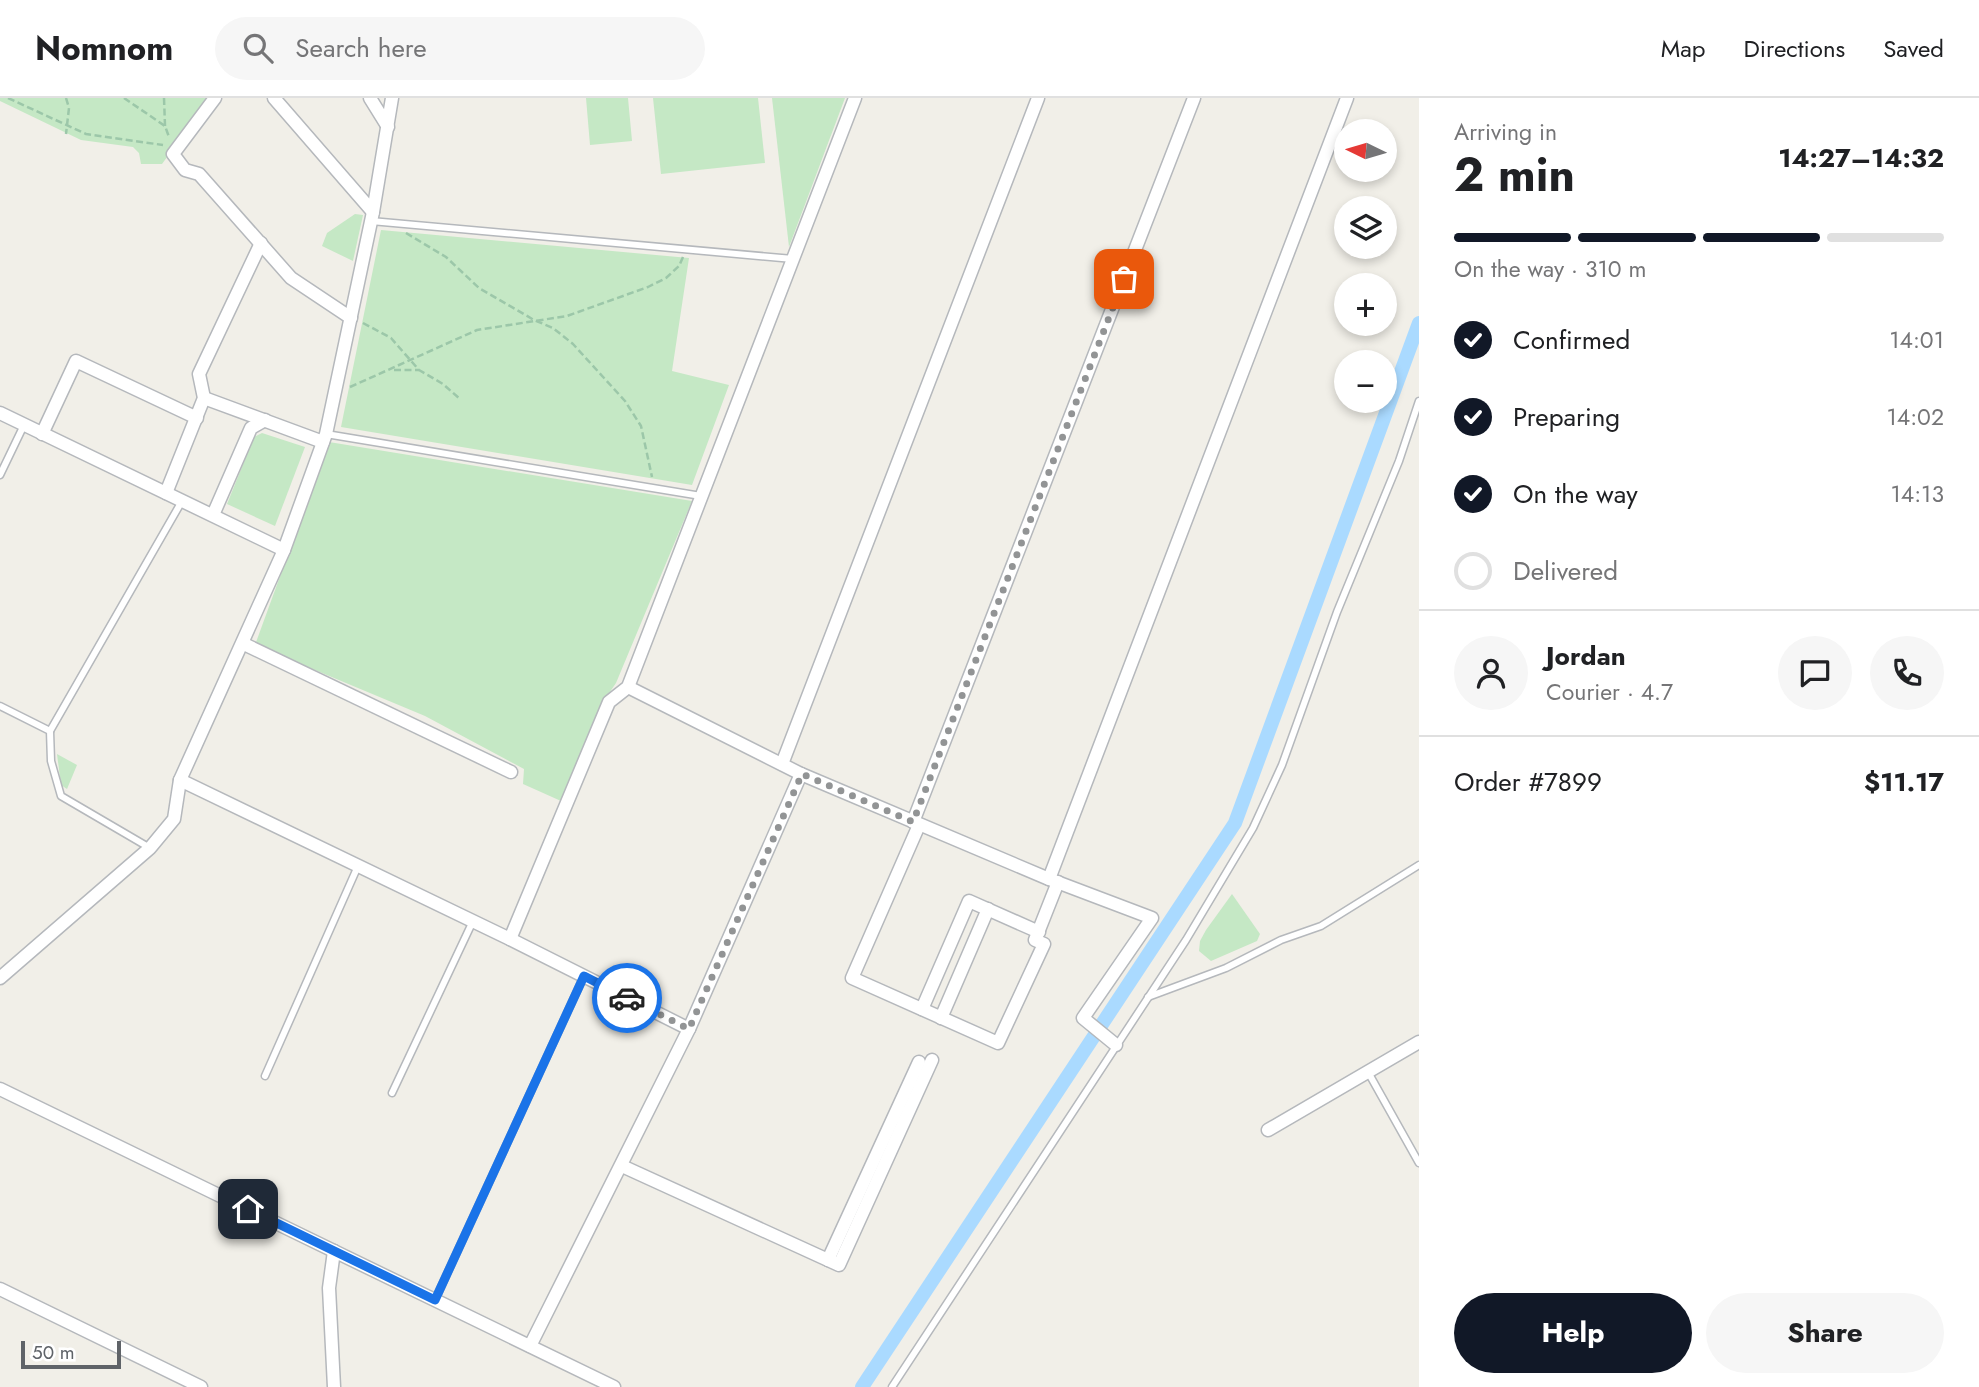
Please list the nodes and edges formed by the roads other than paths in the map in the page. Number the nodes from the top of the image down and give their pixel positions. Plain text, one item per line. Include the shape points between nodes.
1 (215, 98) edge
2 (274, 98) edge
3 (370, 98) edge
4 (392, 98) edge
5 (855, 98) edge
6 (1038, 98) edge
7 (1194, 98) edge
8 (1347, 98) edge
9 (388, 127) junction
10 (372, 216) junction
11 (261, 243) junction
12 (793, 259) junction
13 (351, 318) junction
14 (204, 398) junction
15 (1419, 401) edge
16 (0, 413) edge
17 (197, 418) junction
18 (265, 420) junction
19 (24, 425) junction
20 (43, 434) junction
21 (325, 438) junction
22 (0, 475) edge
23 (166, 493) junction
24 (701, 496) junction
25 (182, 501) junction
26 (213, 515) junction
27 (284, 550) junction
28 (244, 644) junction
29 (628, 687) junction
30 (0, 706) edge
31 (50, 731) junction
32 (782, 764) junction
33 (511, 772) dead end
34 (802, 774) junction
35 (180, 780) junction
36 (916, 824) junction
37 (150, 848) junction
38 (1419, 865) edge
39 (358, 866) junction
40 (1053, 881) junction
41 (988, 909) junction
42 (473, 921) junction
43 (1039, 932) junction
44 (510, 939) junction
45 (584, 976) junction
46 (0, 978) edge
47 (1148, 998) junction
48 (922, 1009) junction
49 (941, 1018) junction
50 (689, 1029) junction
51 (1419, 1042) edge
52 (1116, 1045) junction
53 (926, 1061) dead end
54 (1368, 1072) junction
55 (265, 1076) dead end
56 (0, 1089) edge
57 (392, 1093) dead end
58 (1268, 1130) dead end
59 (1419, 1163) edge
60 (622, 1166) junction
61 (334, 1251) junction
62 (0, 1289) edge
63 (435, 1300) junction
64 (530, 1346) junction
65 (201, 1387) edge
66 (334, 1387) edge
67 (614, 1387) edge
68 (892, 1387) edge

1 - 11 street via 173,154 186,170 199,174
2 - 10 street
3 - 9 street
4 - 9 street
5 - 12 street
6 - 32 street
7 - 36 street
8 - 40 street
9 - 10 street
10 - 12 lane via 397,224
10 - 13 street
11 - 13 street via 291,278
11 - 14 street via 199,374
12 - 24 street
13 - 21 street
14 - 17 street
14 - 18 street
15 - 47 lane via 1282,765 1259,815
16 - 19 street
17 - 20 street via 76,362
17 - 23 street
18 - 21 street
18 - 26 street via 251,428
19 - 20 street
19 - 22 lane
20 - 23 street
21 - 24 lane
21 - 27 street
23 - 25 street
24 - 29 street
25 - 26 street
25 - 31 lane
26 - 27 street
27 - 28 street
28 - 33 street
28 - 35 street
29 - 32 street
29 - 44 street via 610,702
30 - 31 lane
31 - 37 lane via 51,761 61,796
32 - 34 street
34 - 36 street
34 - 50 street
35 - 37 street via 174,819
35 - 39 street
36 - 40 street
36 - 48 street via 852,978
37 - 46 street
38 - 47 lane via 1321,926
39 - 42 street
39 - 55 lane
40 - 43 street
40 - 52 street via 1152,918 1083,1018
41 - 43 street
41 - 48 street via 970,901
41 - 49 street
42 - 44 street
42 - 57 lane
43 - 49 street via 1035,940 1044,943 998,1043
44 - 45 street
45 - 50 street
45 - 63 lane
47 - 52 lane
48 - 49 street
50 - 60 street
51 - 54 street
52 - 68 lane
53 - 60 street via 839,1265
54 - 58 street
54 - 59 lane
56 - 61 street
60 - 64 street
61 - 63 street
61 - 66 street via 329,1288
62 - 65 street
63 - 64 street
64 - 67 street

